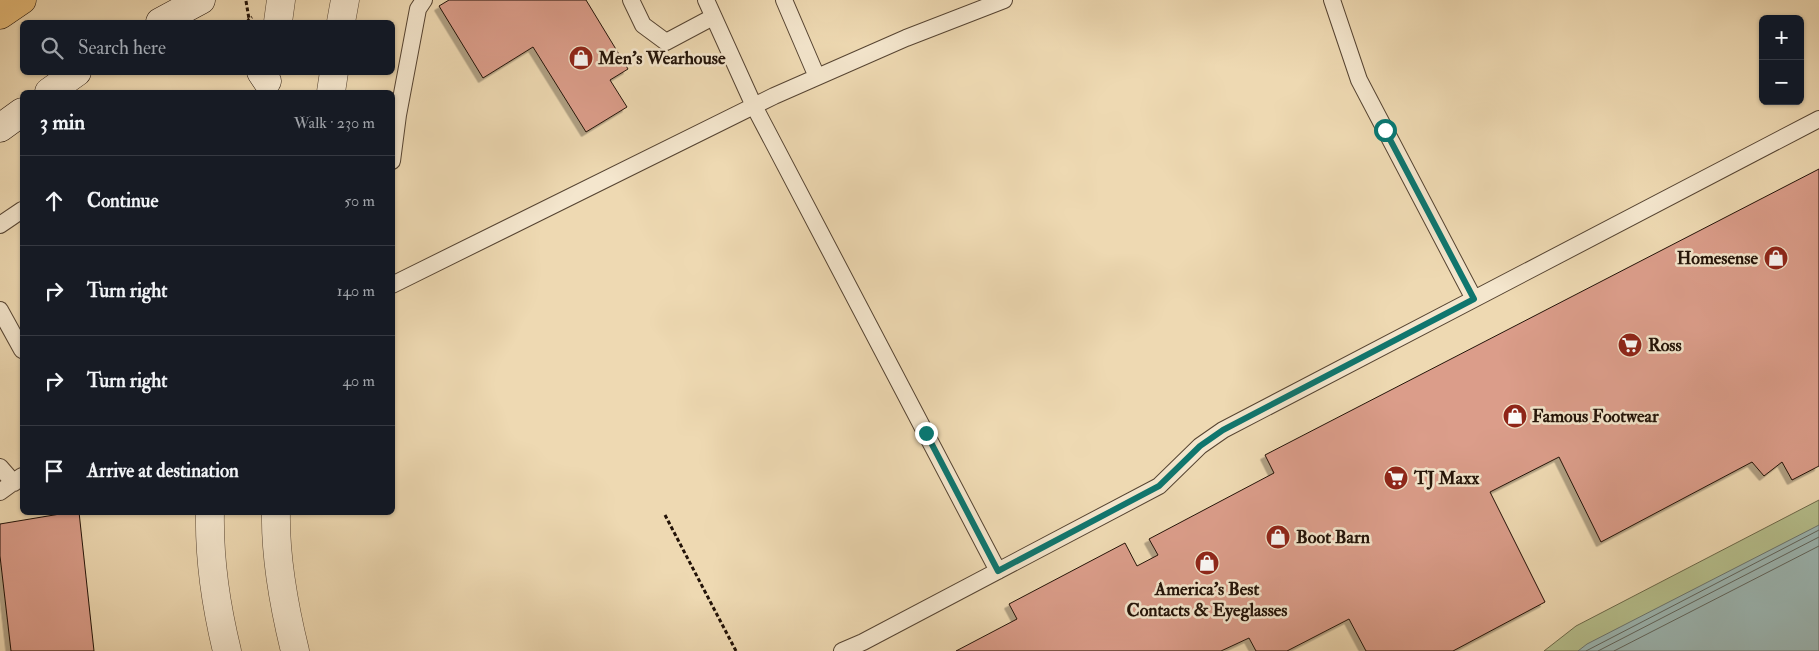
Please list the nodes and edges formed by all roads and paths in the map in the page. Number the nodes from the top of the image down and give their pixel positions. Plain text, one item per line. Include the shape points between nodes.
1 (22, 0) edge
2 (282, 0) edge
3 (345, 0) edge
4 (424, 0) edge
5 (631, 0) edge
6 (706, 0) edge
7 (784, 0) edge
8 (1004, 0) edge
9 (1332, 0) edge
10 (246, 1) edge
11 (194, 2) edge
12 (0, 15) edge
13 (714, 17) junction
14 (248, 19) dead end
15 (163, 20) edge
16 (278, 20) edge
17 (341, 20) edge
18 (73, 75) edge
19 (334, 75) edge
20 (817, 77) junction
21 (52, 90) edge
22 (331, 90) edge
23 (754, 106) junction
24 (20, 113) edge
25 (1819, 119) edge
26 (0, 128) edge
27 (395, 138) edge
28 (20, 211) edge
29 (0, 225) edge
30 (395, 284) edge
31 (1474, 299) junction
32 (0, 310) edge
33 (20, 346) edge
34 (0, 467) edge
35 (18, 479) edge
36 (0, 492) edge
37 (210, 515) edge
38 (276, 515) edge
39 (665, 516) dead end
40 (998, 571) junction
41 (227, 651) edge
42 (295, 651) edge
43 (736, 651) edge
44 (842, 651) edge

1 - 12 highway
2 - 16 street
3 - 17 street
4 - 27 lane via 416,19
5 - 13 lane via 643,25 666,42
6 - 13 lane
7 - 20 lane
8 - 20 lane
9 - 31 lane via 1359,80
10 - 14 path
11 - 15 street
13 - 23 lane
18 - 21 street
19 - 22 street
20 - 23 lane
23 - 30 lane
23 - 40 lane
24 - 26 street
25 - 31 lane
28 - 29 lane
31 - 40 lane via 1223,430 1200,446 1159,486
32 - 33 lane
34 - 35 lane
35 - 36 lane
37 - 41 street via 209,538 217,604
38 - 42 street via 283,593
39 - 43 path
40 - 44 lane

